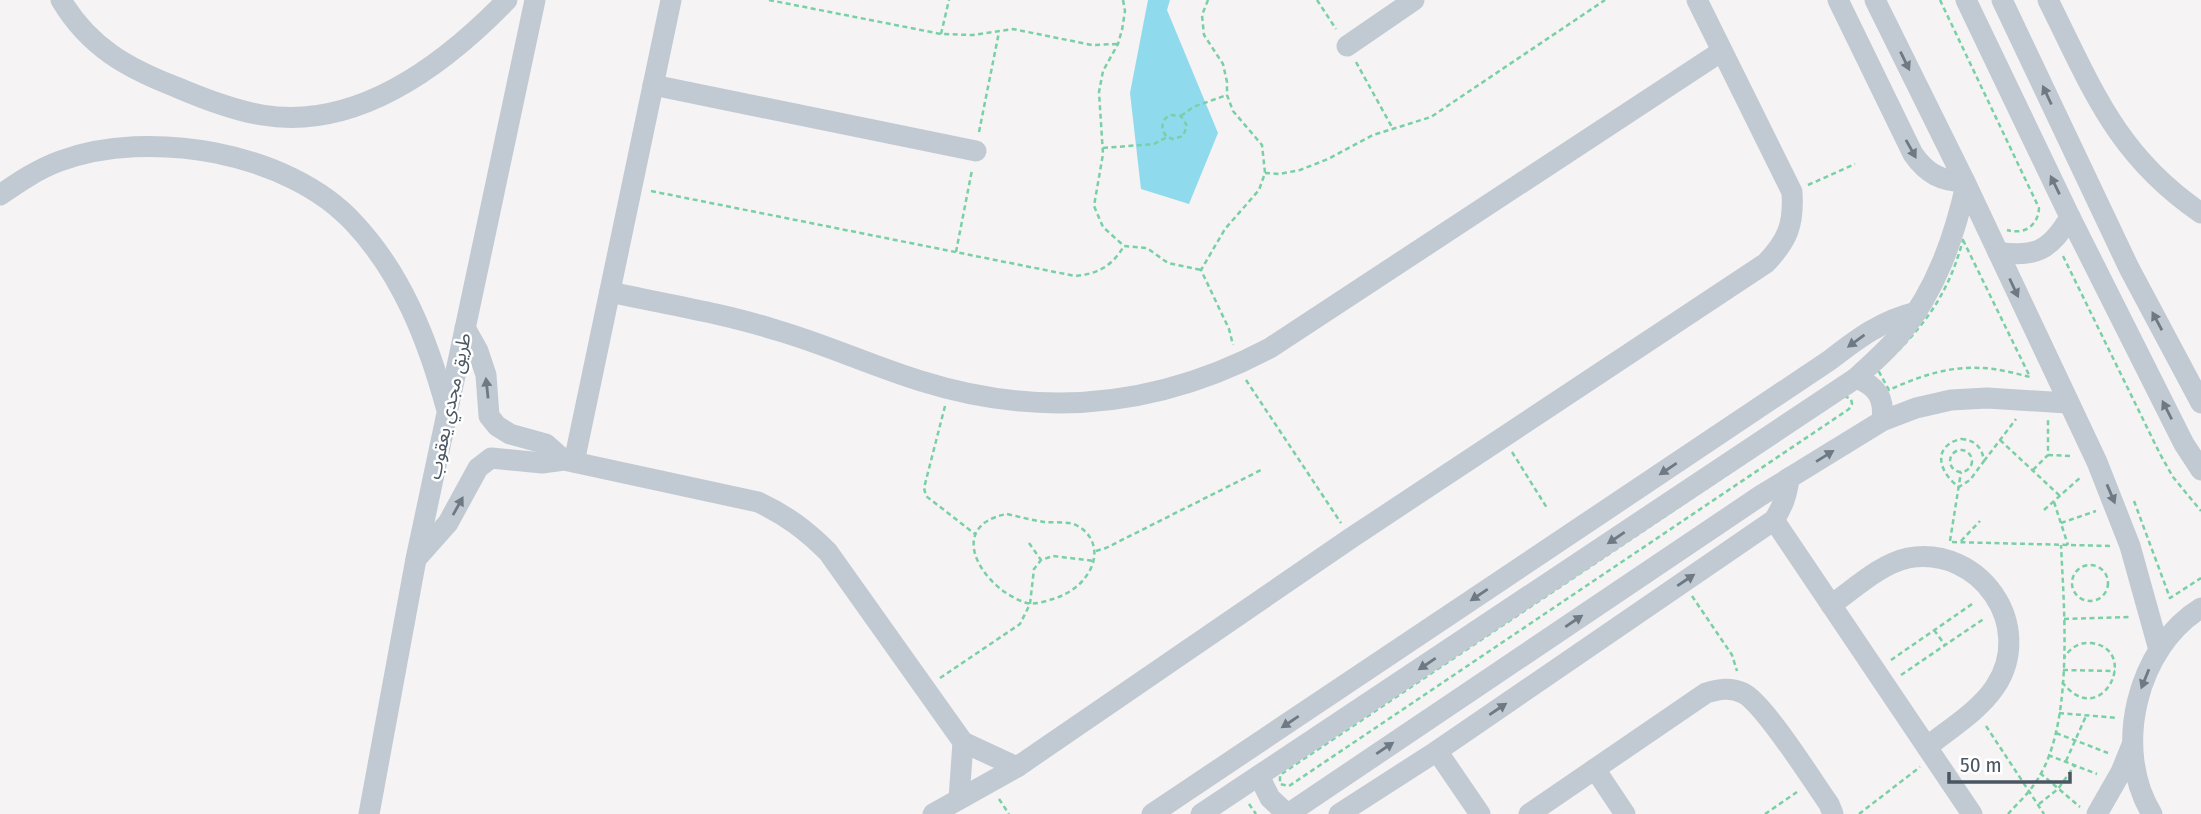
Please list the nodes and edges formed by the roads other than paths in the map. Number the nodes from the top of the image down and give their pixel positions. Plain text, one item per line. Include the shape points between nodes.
1 (61, 0) edge
2 (507, 0) edge
3 (535, 0) edge
4 (671, 0) edge
5 (1414, 0) edge
6 (1698, 0) edge
7 (1838, 0) edge
8 (1875, 0) edge
9 (1966, 0) edge
10 (1985, 0) edge
11 (2002, 0) edge
12 (2048, 0) edge
13 (1978, 25) junction
14 (1347, 46) road end
15 (1722, 51) junction
16 (653, 85) junction
17 (976, 151) dead end
18 (1965, 184) junction
19 (0, 195) edge
20 (2201, 212) edge
21 (2070, 217) junction
22 (1998, 252) junction
23 (610, 292) junction
24 (1917, 312) junction
25 (466, 328) junction
26 (1856, 378) junction
27 (2049, 401) junction
28 (2201, 403) edge
29 (448, 413) junction
30 (1882, 421) junction
31 (497, 426) junction
32 (491, 458) junction
33 (569, 461) junction
34 (2201, 470) edge
35 (1789, 478) junction
36 (1773, 520) junction
37 (416, 559) junction
38 (1831, 604) junction
39 (2201, 608) edge
40 (2159, 650) junction
41 (963, 742) junction
42 (1437, 751) junction
43 (1930, 752) junction
44 (2129, 752) junction
45 (1017, 767) junction
46 (1358, 767) junction
47 (1595, 769) junction
48 (1259, 776) junction
49 (1375, 790) junction
50 (959, 799) junction
51 (1231, 806) edge
52 (373, 809) edge
53 (933, 814) edge
54 (1152, 814) edge
55 (1200, 814) edge
56 (1287, 814) edge
57 (1339, 814) edge
58 (1480, 814) edge
59 (1529, 814) edge
60 (1625, 814) edge
61 (1833, 814) edge
62 (1972, 814) edge
63 (2097, 814) edge
64 (2152, 814) edge

1 - 2 street via 73,21 105,52 156,79 229,108 296,117 348,108 401,86 442,60
3 - 25 street, طريق مجدي يعقوب
4 - 16 street
5 - 14 street
6 - 15 street
7 -> 18 street via 1913,154 1934,176
8 -> 18 street
9 - 13 street
10 - 13 street
28 -> 11 street via 2129,268
12 - 20 street via 2123,142 2146,168
21 -> 13 street
15 - 23 street via 1282,340 1236,366 1167,390 1095,402 1022,402 950,389 775,329
15 - 45 street via 1792,191 1790,228 1782,246 1766,262 1351,537
16 - 17 street
16 - 23 street
18 - 22 street
18 - 24 street via 1952,238
19 - 29 street via 62,160 145,147 220,154 287,176 319,193 354,222 389,267 414,312
21 - 22 street via 2059,237 2041,250 2020,256
34 -> 21 street
22 -> 27 street
23 - 33 street
24 - 26 street
24 -> 54 street via 1898,316 1863,335
25 - 29 street, طريق مجدي يعقوب
31 -> 25 street via 489,416 486,376
26 - 30 street via 1879,393
26 -> 48 street
27 - 30 street via 1951,400
27 -> 40 street via 2096,459 2130,546
29 - 37 street, طريق مجدي يعقوب
35 -> 30 street
31 - 32 street
31 - 33 street via 546,444
32 - 33 street
37 -> 32 street via 448,523 478,468
33 - 41 street via 758,502 808,531 828,552
35 - 36 street via 1785,500
46 -> 35 street
36 - 38 street
42 -> 36 street
37 - 52 street, طريق مجدي يعقوب
38 - 43 street
38 - 43 street via 1889,564 1948,551 1997,598 2009,635 2004,670 1995,687
39 - 40 street via 2190,614
40 -> 44 street via 2138,695
41 - 45 street
41 - 50 street
42 - 49 street
42 - 58 street
43 - 62 street
44 - 63 street
44 - 64 street
45 - 50 street
46 - 49 street
46 - 56 street
47 - 59 street
47 - 60 street
47 - 61 street via 1706,693 1717,689 1740,692 1758,705
48 - 51 street
48 - 56 street via 1270,797
49 - 57 street
50 - 53 street
51 - 55 street

